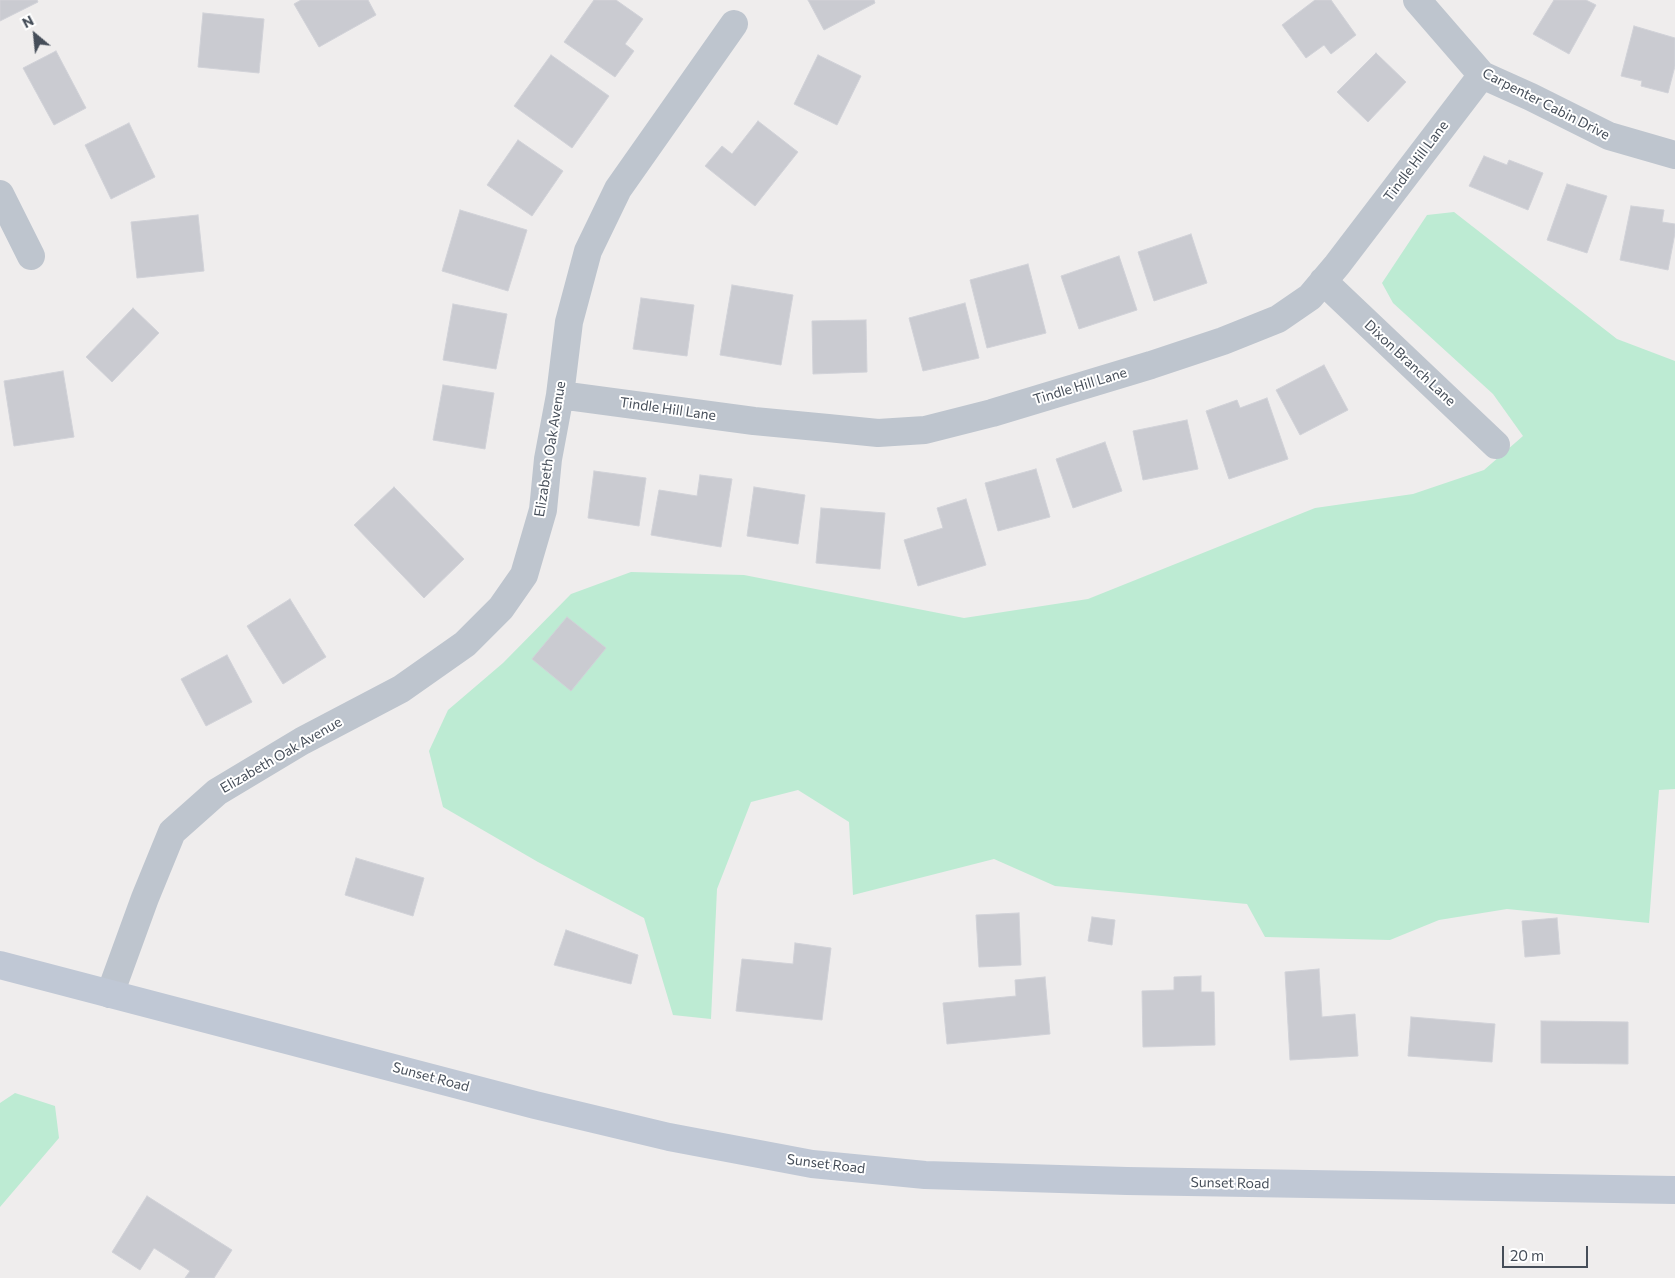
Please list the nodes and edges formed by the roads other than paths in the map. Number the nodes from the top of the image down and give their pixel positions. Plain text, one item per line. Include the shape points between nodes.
1 (1417, 0) edge
2 (734, 24) dead end
3 (1482, 75) junction
4 (1675, 155) edge
5 (0, 194) edge
6 (31, 256) dead end
7 (1323, 281) junction
8 (560, 395) junction
9 (1496, 445) dead end
10 (0, 965) edge
11 (110, 994) junction
12 (1675, 1190) edge

1 - 3 street, Carpenter Cabin Drive
2 - 8 street, Elizabeth Oak Avenue via 618,189 588,251 569,322
3 - 4 street, Carpenter Cabin Drive via 1609,136
3 - 7 street, Tindle Hill Lane
5 - 6 street
7 - 8 street, Tindle Hill Lane via 1310,297 1278,319 1223,341 992,413 925,430 878,433 818,428
7 - 9 street, Dixon Branch Lane
8 - 11 street, Elizabeth Oak Avenue via 548,459 543,510 524,575 501,608 465,644 401,689 302,741 217,792 172,832
10 - 11 main road, Sunset Road
11 - 12 main road, Sunset Road via 544,1107 669,1137 812,1164 925,1175

